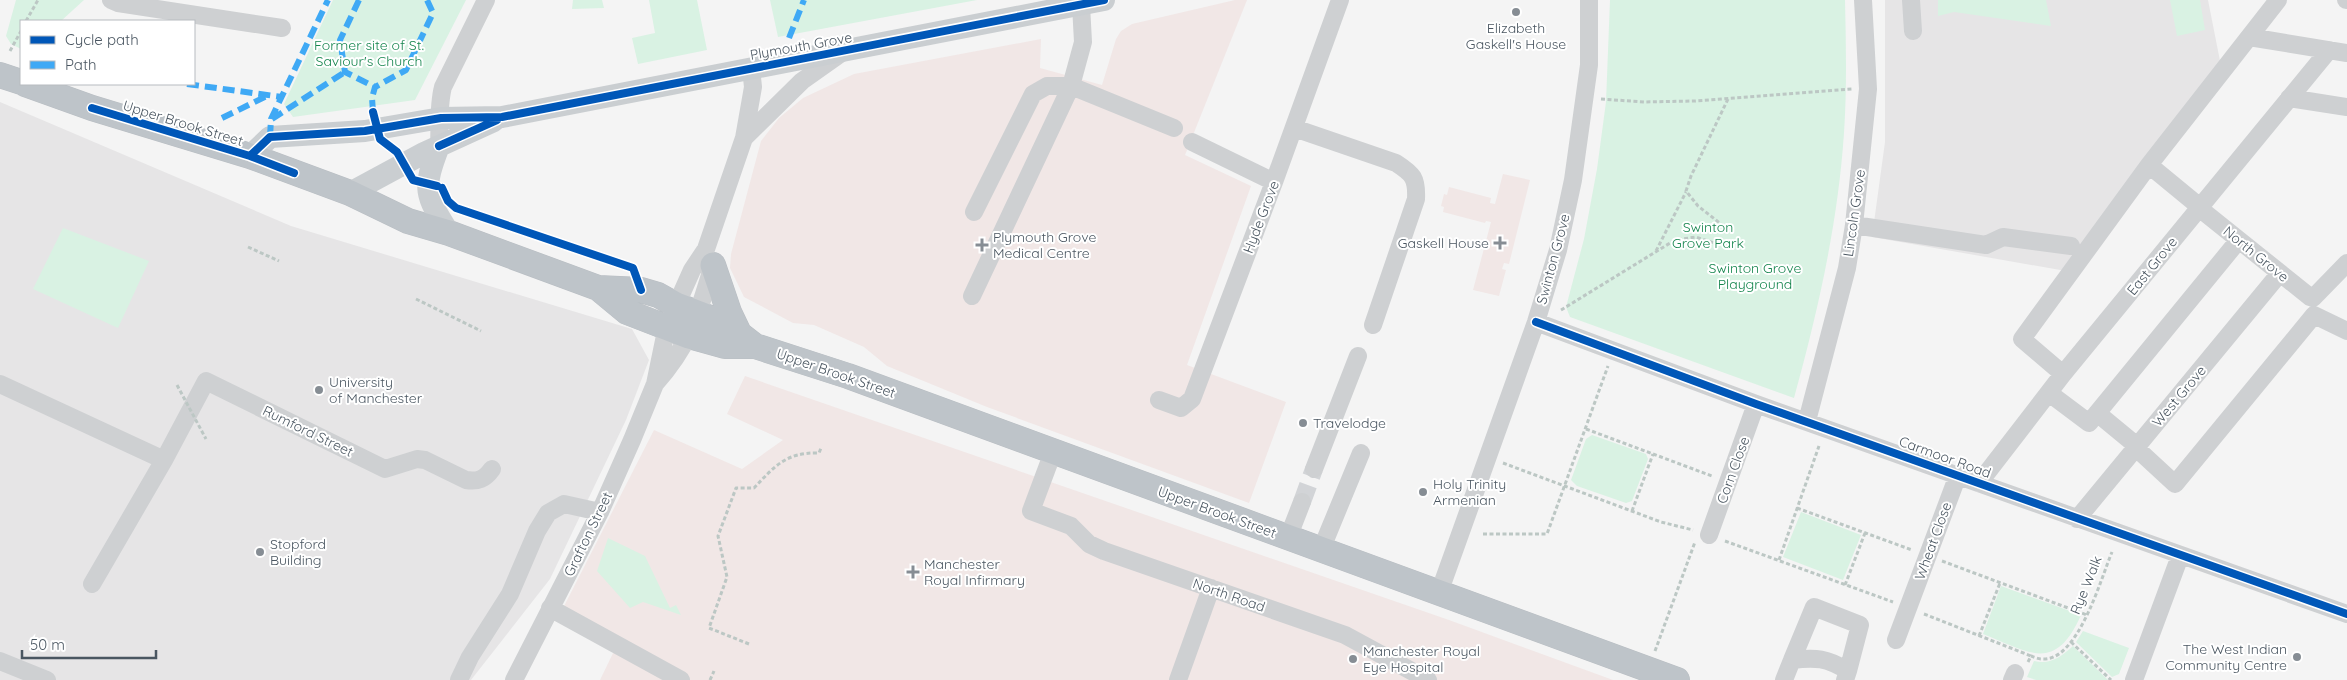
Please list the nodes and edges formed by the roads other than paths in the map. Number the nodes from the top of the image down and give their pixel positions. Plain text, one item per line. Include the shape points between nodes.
1 (112, 0) edge
2 (486, 0) edge
3 (1104, 0) edge
4 (1340, 0) edge
5 (1590, 0) edge
6 (1863, 0) edge
7 (1911, 0) edge
8 (2278, 0) edge
9 (1081, 5) junction
10 (282, 28) dead end
11 (1913, 31) dead end
12 (2249, 37) junction
13 (2328, 50) junction
14 (844, 52) junction
15 (2347, 53) edge
16 (751, 68) junction
17 (0, 75) edge
18 (20, 82) edge
19 (28, 85) edge
20 (1071, 86) junction
21 (2289, 98) junction
22 (2347, 107) edge
23 (502, 117) junction
24 (441, 118) junction
25 (1174, 128) dead end
26 (1294, 128) junction
27 (744, 138) junction
28 (1192, 142) dead end
29 (439, 146) junction
30 (250, 156) junction
31 (2149, 165) junction
32 (1274, 182) junction
33 (350, 194) junction
34 (2200, 208) junction
35 (974, 212) dead end
36 (1854, 225) junction
37 (449, 233) junction
38 (2238, 241) junction
39 (2071, 246) dead end
40 (710, 257) junction
41 (2347, 263) edge
42 (2280, 273) junction
43 (972, 296) dead end
44 (2314, 306) junction
45 (683, 320) junction
46 (1536, 322) junction
47 (1373, 325) dead end
48 (2347, 331) edge
49 (747, 339) junction
50 (1358, 356) dead end
51 (2063, 374) junction
52 (0, 384) edge
53 (2049, 393) junction
54 (1159, 400) dead end
55 (1756, 404) junction
56 (2097, 413) junction
57 (1807, 421) junction
58 (2137, 447) junction
59 (1053, 452) junction
60 (1361, 454) dead end
61 (164, 460) junction
62 (492, 469) dead end
63 (1314, 469) tunnel mouth
64 (1958, 475) junction
65 (1979, 483) junction
66 (1302, 502) tunnel mouth
67 (600, 512) junction
68 (2078, 519) junction
69 (1704, 533) road end
70 (1288, 538) junction
71 (1321, 550) junction
72 (2180, 556) junction
73 (92, 584) dead end
74 (1211, 588) junction
75 (1439, 593) junction
76 (550, 608) junction
77 (2344, 609) edge
78 (1896, 640) dead end
79 (1792, 660) junction
80 (0, 661) edge
81 (1846, 675) edge
82 (47, 680) edge
83 (459, 680) edge
84 (514, 680) edge
85 (681, 680) edge
86 (1178, 680) edge
87 (1428, 680) edge
88 (1678, 680) edge
89 (1784, 680) edge
90 (2134, 680) edge

1 - 10 street via 118,4
2 - 24 street via 443,87 439,102
3 - 9 main road, Plymouth Grove
4 - 26 street, Hyde Grove
5 - 46 street, Swinton Grove via 1589,65 1573,180 1558,250
6 - 36 street, Lincoln Grove via 1868,89
7 - 11 street
8 - 12 street
9 - 14 main road, Plymouth Grove
9 - 20 street via 1083,42
12 - 13 street
12 - 31 street
13 - 15 street
13 - 21 street, East Grove
14 - 16 main road, Plymouth Grove
14 - 27 street via 802,81
16 - 23 main road, Plymouth Grove
16 - 27 street, Grafton Street via 753,87
17 - 18 highway
19 - 30 highway, Upper Brook Street
20 - 25 street
20 - 35 street via 1047,86 1033,94
20 - 43 street
21 - 22 street
21 - 34 street, East Grove
23 - 24 main road, Plymouth Grove
23 - 29 main road, Plymouth Grove
24 - 29 street
24 - 30 main road, Plymouth Grove via 354,132 270,137
26 - 32 street, Hyde Grove
26 - 47 street via 1396,163 1410,172 1416,184 1416,199
27 - 40 street, Grafton Street
28 - 32 street
29 - 33 main road, Plymouth Grove
29 - 37 main road via 427,185 430,203
30 - 33 highway, Upper Brook Street
31 - 34 street, North Grove
31 - 51 street via 2022,339
32 - 54 street, Hyde Grove via 1192,398 1182,408
33 - 37 highway, Upper Brook Street via 408,221
34 - 38 street, North Grove
34 - 51 street, East Grove
36 - 39 street via 1986,245 2003,237
36 - 57 street, Lincoln Grove via 1847,268
37 - 45 highway, Upper Brook Street via 598,288 627,312
38 - 42 street, North Grove
38 - 56 street
40 - 45 street, Grafton Street
40 - 45 street, Grafton Street via 692,270
40 - 49 highway via 729,312
41 - 44 street
42 - 44 street, North Grove
42 - 58 street, West Grove
44 - 48 street, North Grove
44 - 58 street via 2175,484
45 - 49 highway, Upper Brook Street via 725,346
45 - 67 street, Grafton Street via 675,360 655,384
46 - 55 street, Carmoor Road
46 - 75 street, Swinton Grove
49 - 59 highway, Upper Brook Street
50 - 63 street
51 - 53 street, East Grove
52 - 61 street
53 - 56 street via 2089,423
53 - 65 street, East Grove
55 - 57 street, Carmoor Road
55 - 69 street, Corn Close via 1728,482
56 - 58 street
57 - 64 street, Carmoor Road
58 - 68 street, West Grove
59 - 70 highway, Upper Brook Street
59 - 74 street, North Road via 1031,511 1071,526 1089,544 1104,552
60 - 71 street
61 - 62 street, Rumford Street via 206,381 385,469 416,459 425,460 474,481 481,480
61 - 73 street, Rumford Street
64 - 65 street, Carmoor Road
64 - 78 street, Wheat Close
65 - 68 street, Carmoor Road
66 - 70 street
67 - 76 street, Grafton Street
67 - 83 street via 564,504 548,513 510,594
68 - 72 street, Carmoor Road
70 - 71 highway, Upper Brook Street
71 - 75 highway, Upper Brook Street
72 - 77 street, Carmoor Road
72 - 90 street
74 - 86 street
74 - 87 street, North Road via 1345,635
75 - 88 highway, Upper Brook Street
76 - 84 street, Grafton Street
76 - 85 street
79 - 81 street via 1816,657 1836,663
79 - 81 street via 1814,607 1860,625
79 - 89 street
80 - 82 street

